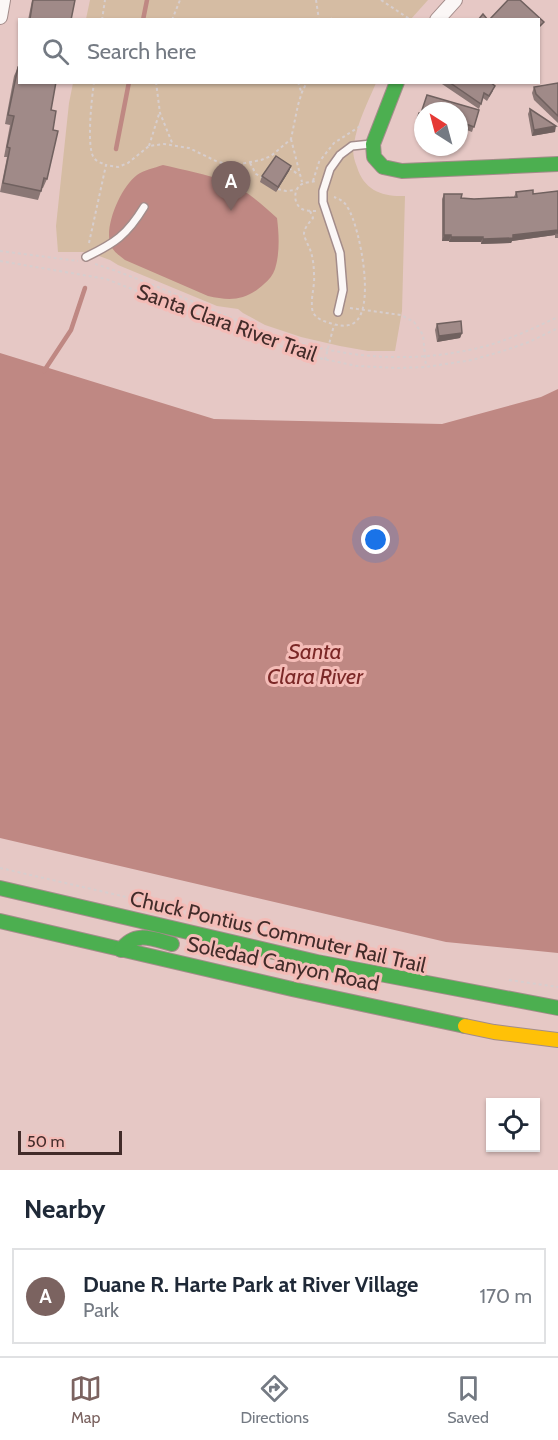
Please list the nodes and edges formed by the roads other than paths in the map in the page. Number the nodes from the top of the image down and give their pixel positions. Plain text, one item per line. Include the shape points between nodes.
1 (3, 0) edge
2 (455, 0) edge
3 (0, 17) edge
4 (439, 18) edge
5 (396, 84) edge
6 (373, 144) junction
7 (558, 164) edge
8 (144, 207) dead end
9 (86, 259) road end
10 (338, 312) road end
11 (0, 888) edge
12 (0, 921) edge
13 (189, 948) dead end
14 (122, 950) junction
15 (300, 958) junction
16 (278, 968) dead end
17 (558, 1008) edge
18 (558, 1040) edge

1 - 3 street
2 - 4 street
5 - 6 main road
6 - 7 main road via 374,157 383,167 402,171
6 - 10 lane via 352,146 340,155 330,169 323,191 340,253 343,290
8 - 9 lane via 117,241
11 - 15 main road, Soledad Canyon Road
12 - 14 main road, Soledad Canyon Road
13 - 14 main road via 135,938
14 - 18 main road, Soledad Canyon Road via 494,1032
15 - 16 main road
15 - 17 main road, Soledad Canyon Road

